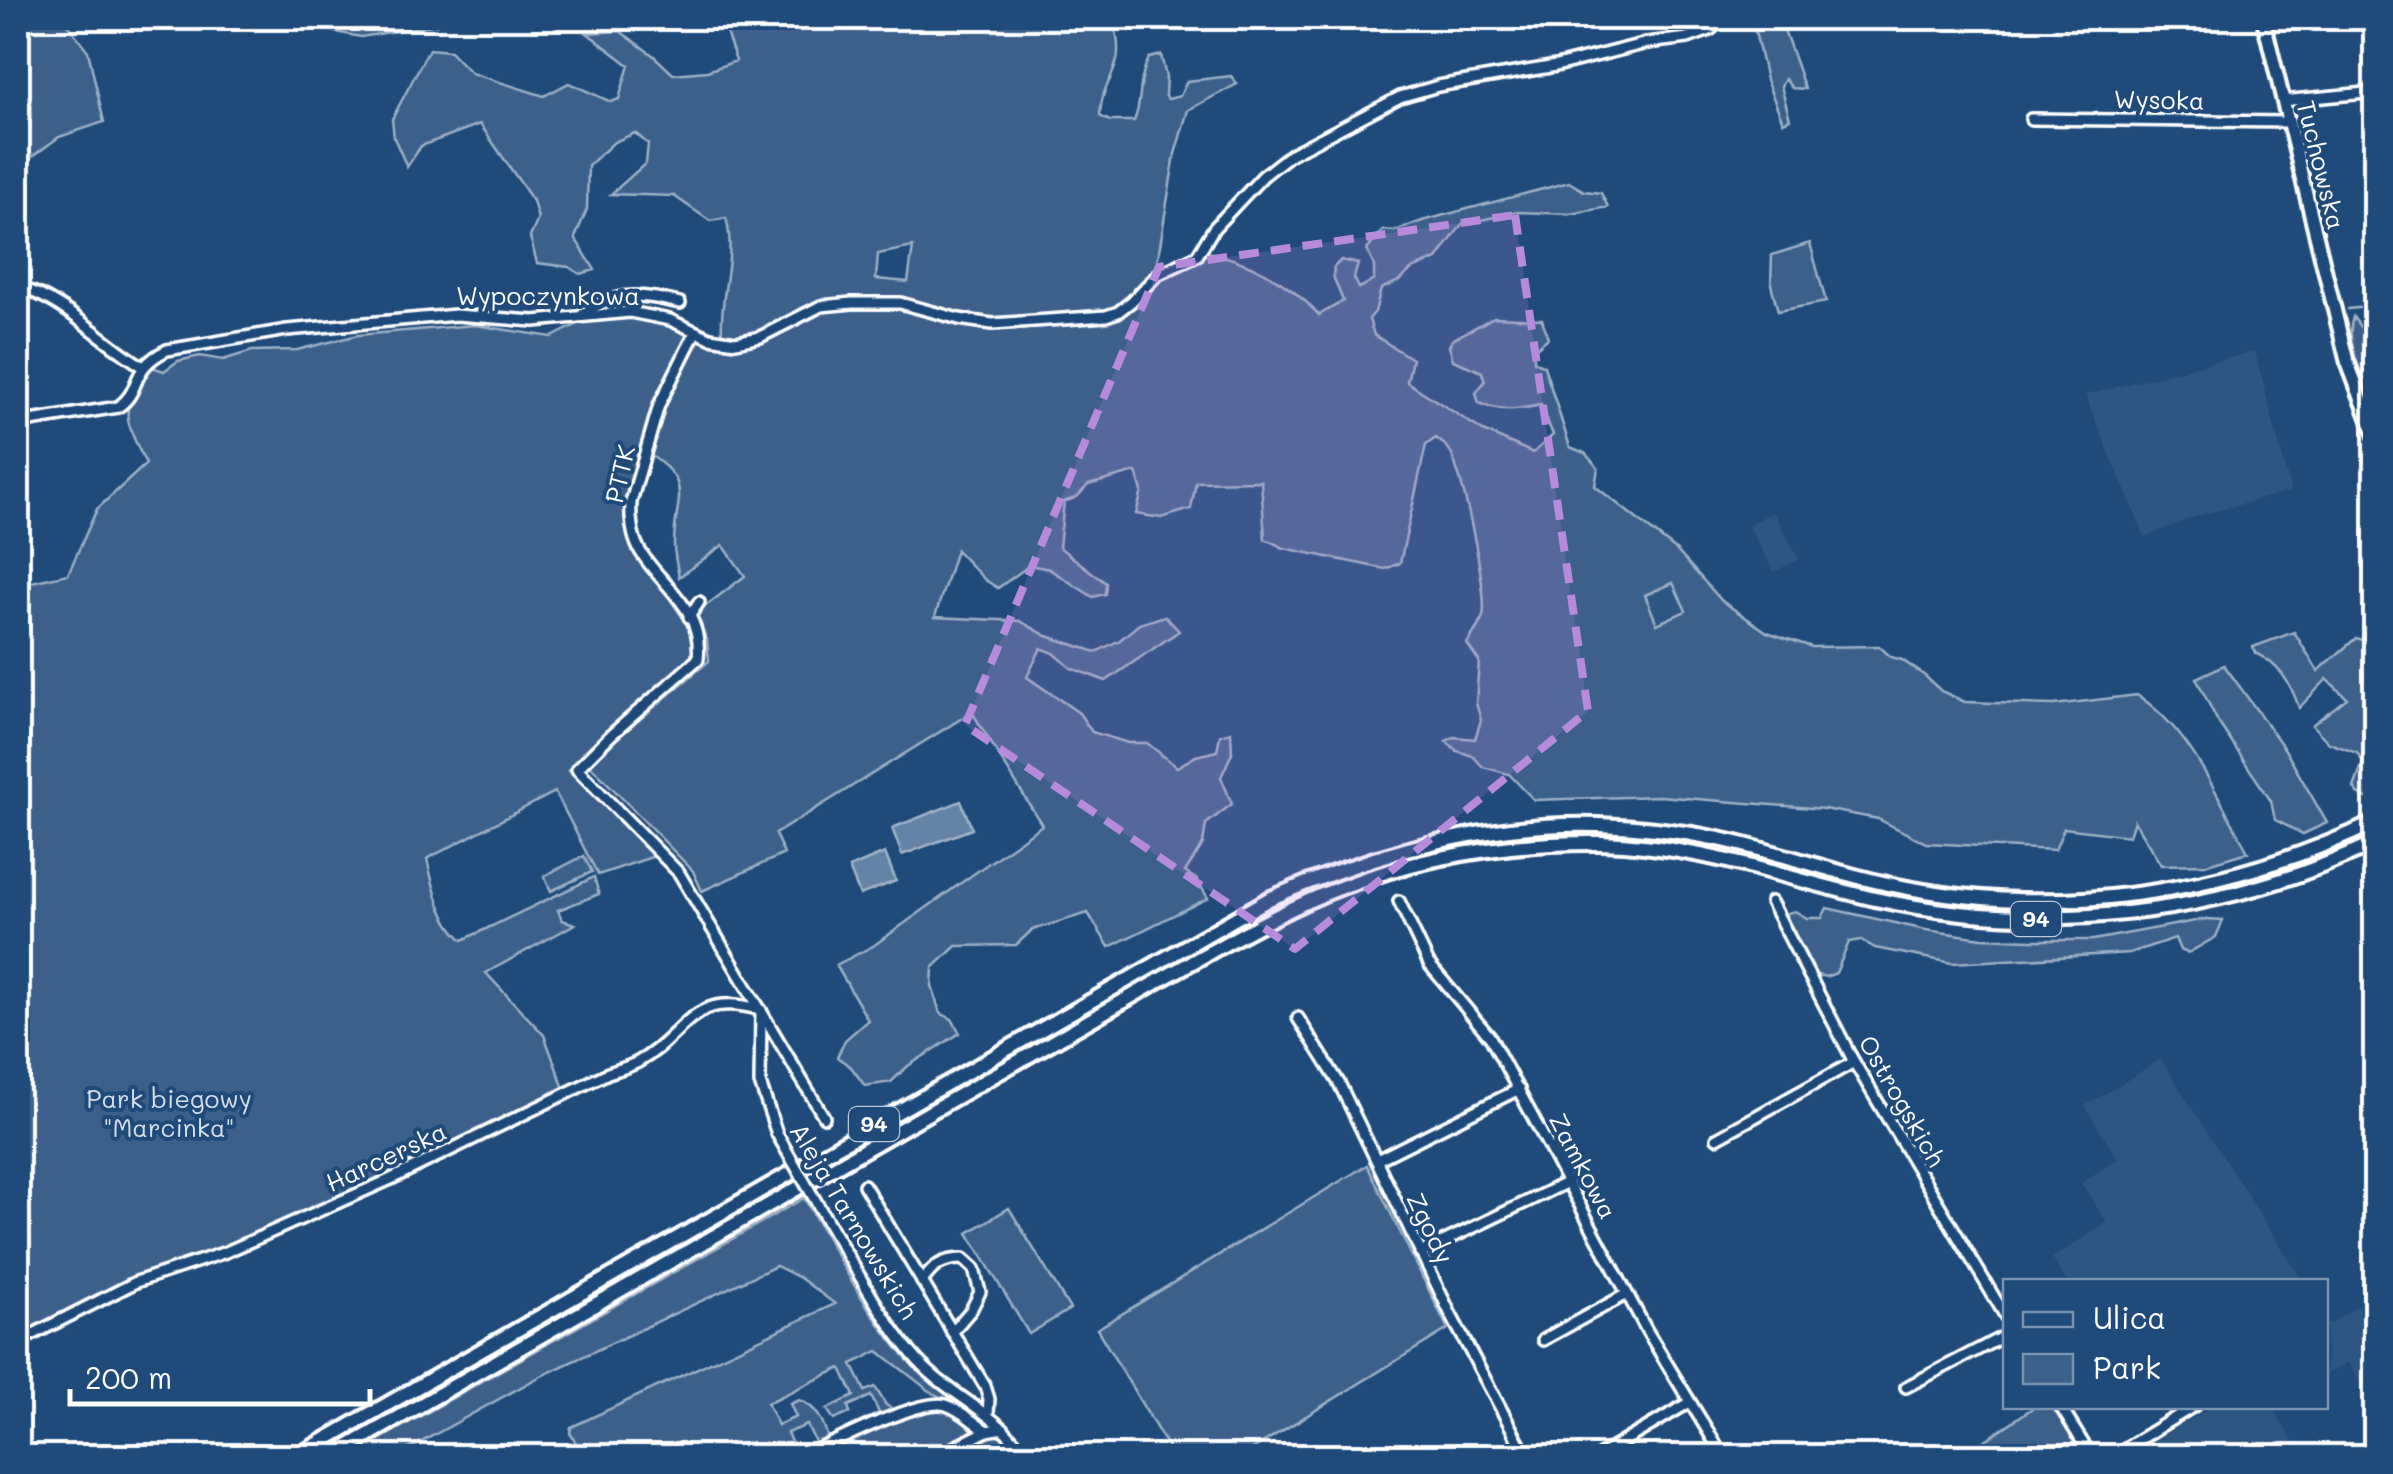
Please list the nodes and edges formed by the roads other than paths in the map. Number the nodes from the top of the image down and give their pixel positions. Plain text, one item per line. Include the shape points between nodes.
1 (1724, 18) edge
2 (2263, 18) edge
3 (2376, 92) edge
4 (2282, 101) junction
5 (2030, 119) dead end
6 (2288, 122) junction
7 (18, 287) edge
8 (680, 302) dead end
9 (580, 316) junction
10 (695, 333) junction
11 (142, 366) junction
12 (18, 424) edge
13 (2376, 437) edge
14 (699, 602) dead end
15 (689, 616) junction
16 (577, 769) joint
17 (2376, 822) edge
18 (2376, 842) edge
19 (1399, 902) dead end
20 (1771, 902) dead end
21 (761, 1010) junction
22 (1298, 1018) dead end
23 (1854, 1062) junction
24 (1519, 1089) junction
25 (824, 1117) dead end
26 (1717, 1138) dead end
27 (1377, 1160) junction
28 (1568, 1182) junction
29 (864, 1185) dead end
30 (1420, 1253) junction
31 (922, 1282) junction
32 (1627, 1294) junction
33 (2003, 1312) edge
34 (952, 1332) junction
35 (2003, 1336) edge
36 (1543, 1340) dead end
37 (18, 1342) edge
38 (1906, 1387) dead end
39 (1690, 1402) junction
40 (2062, 1409) edge
41 (2189, 1409) edge
42 (988, 1414) junction
43 (1002, 1428) junction
44 (986, 1431) junction
45 (297, 1456) edge
46 (332, 1456) edge
47 (804, 1456) edge
48 (938, 1456) edge
49 (1025, 1456) edge
50 (1526, 1456) edge
51 (1599, 1456) edge
52 (1723, 1456) edge
53 (2092, 1456) edge
54 (2112, 1456) edge

1 - 10 street, Wypoczynkowa via 1688,38 1400,98 1291,154 1214,228 1197,256 1157,275 1118,312 992,324 900,303 852,303 822,306 748,340
2 - 4 main road, Tuchowska
3 - 4 street
4 - 6 main road, Tuchowska
5 - 6 street, Wysoka
6 - 13 main road, Tuchowska via 2350,371
7 - 11 street via 53,299
8 - 9 street via 607,298
9 - 10 street, Wypoczynkowa via 630,312
9 - 11 street, Wypoczynkowa via 534,322 456,315 320,326 167,350
10 - 15 street, PTTK via 659,405 630,516 639,550
11 - 12 street via 118,407
14 - 15 street
15 - 16 street, PTTK via 699,648 694,665
16 - 21 street, Aleja Tarnowskich via 679,874
17 - 45 main road, 94 via 2228,878 2067,902 1943,894 1720,839 1599,825 1470,835 1373,858 1269,900 1188,944
18 - 46 main road, 94 via 2218,898 2059,918 1937,910 1706,855 1605,843 1510,847 1384,873 1275,917 1167,976
19 - 24 street, Zamkowa via 1429,964 1490,1037
20 - 23 street, Ostrogskich
21 - 25 street, Aleja Tarnowskich
21 - 37 street, Harcerska via 735,1004 695,1013 636,1064 226,1252 136,1282
21 - 42 street, Aleja Tarnowskich, bridge via 760,1083 777,1134 913,1356
22 - 27 street, Zgody
23 - 26 street
23 - 33 street, Ostrogskich
24 - 27 street
24 - 28 street, Zamkowa
27 - 30 street, Zgody
28 - 30 street
28 - 32 street, Zamkowa
29 - 31 street, Aleja Tarnowskich
30 - 50 street, Zgody
31 - 34 street, Aleja Tarnowskich
31 - 34 street via 945,1260 962,1260 974,1269 980,1292
32 - 36 street
32 - 39 street, Zamkowa
34 - 42 street, Aleja Tarnowskich via 985,1386
35 - 38 street
39 - 51 street
39 - 52 street, Zamkowa
40 - 53 street
41 - 54 street
42 - 43 street, Aleja Tarnowskich
43 - 44 street
43 - 49 street, Aleja Tarnowskich
44 - 47 street via 952,1407 934,1403
44 - 48 street

